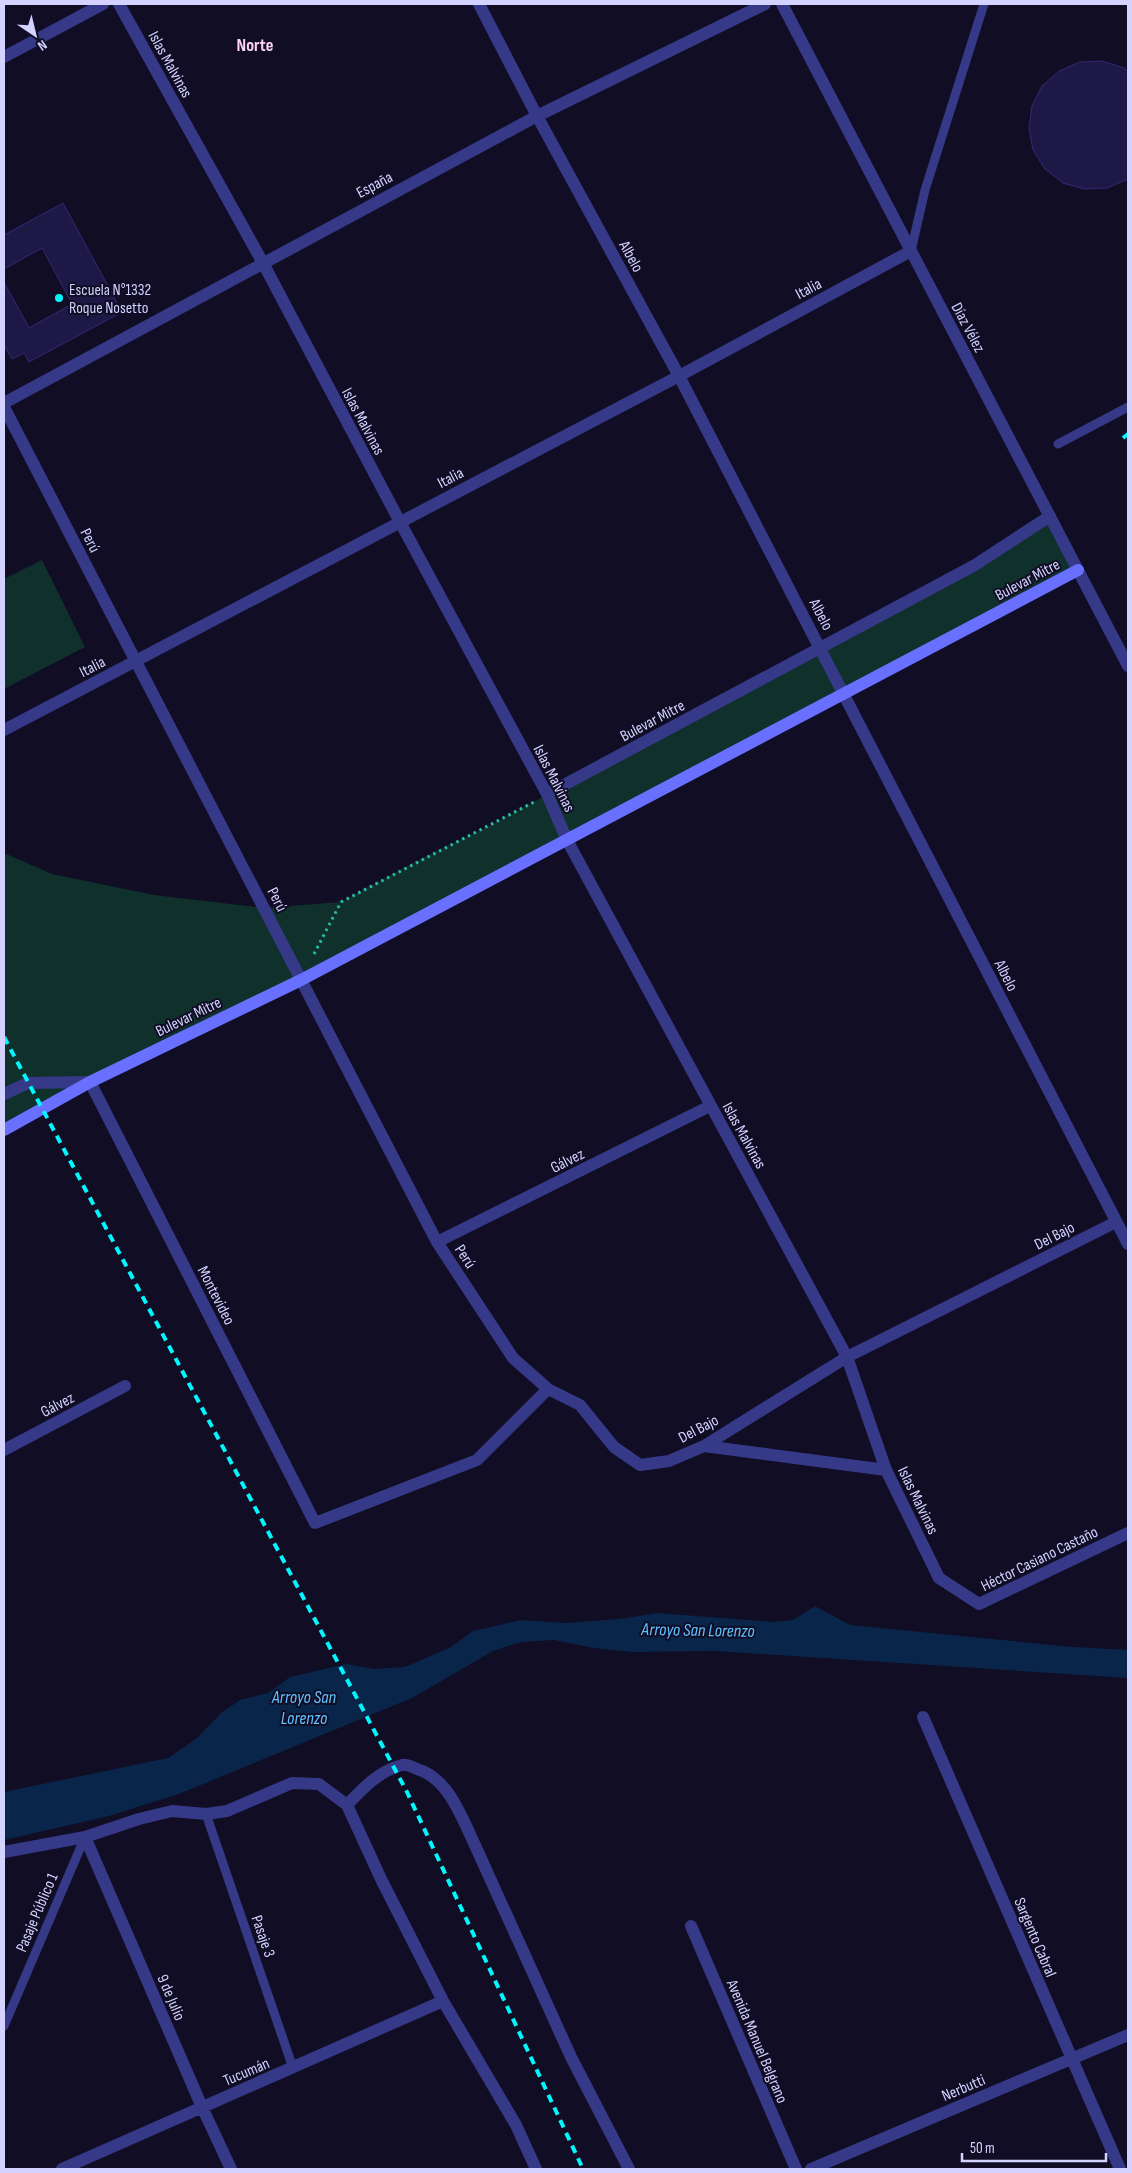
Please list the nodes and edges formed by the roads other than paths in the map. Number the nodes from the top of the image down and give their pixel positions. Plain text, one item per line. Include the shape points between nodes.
1 (103, 4) edge
2 (119, 4) edge
3 (479, 4) edge
4 (765, 4) edge
5 (782, 4) edge
6 (984, 4) edge
7 (4, 57) edge
8 (537, 116) junction
9 (911, 251) junction
10 (263, 263) junction
11 (678, 376) junction
12 (4, 403) edge
13 (1128, 406) edge
14 (4, 407) edge
15 (1058, 444) dead end
16 (1050, 516) junction
17 (400, 522) junction
18 (1078, 570) junction
19 (820, 647) junction
20 (136, 662) junction
21 (1128, 666) edge
22 (844, 695) junction
23 (4, 730) edge
24 (548, 794) junction
25 (567, 840) junction
26 (301, 980) junction
27 (90, 1082) junction
28 (4, 1094) edge
29 (710, 1106) junction
30 (4, 1130) edge
31 (1116, 1222) junction
32 (438, 1242) junction
33 (1128, 1244) edge
34 (847, 1357) junction
35 (125, 1386) dead end
36 (548, 1389) junction
37 (704, 1446) junction
38 (4, 1450) edge
39 (886, 1470) junction
40 (1128, 1533) edge
41 (939, 1578) joint
42 (923, 1717) dead end
43 (347, 1805) junction
44 (206, 1814) junction
45 (85, 1837) junction
46 (4, 1852) edge
47 (691, 1926) dead end
48 (443, 2001) junction
49 (4, 2026) edge
50 (1128, 2034) edge
51 (1072, 2058) junction
52 (293, 2068) junction
53 (202, 2107) junction
54 (62, 2169) edge
55 (231, 2169) edge
56 (536, 2169) edge
57 (629, 2169) edge
58 (796, 2169) edge
59 (811, 2169) edge
60 (1120, 2169) edge

1 - 7 street
2 - 10 street, Islas Malvinas
3 - 8 street, Albelo
4 - 8 street, España
5 - 9 street, Díaz Vélez
6 - 9 lane via 925,190
8 - 10 street, España
8 - 11 street, Albelo
9 - 11 street, Italia
9 - 16 street, Díaz Vélez
10 - 12 street, España
10 - 17 street, Islas Malvinas
11 - 17 street, Italia
11 - 19 street, Albelo
13 - 15 lane
14 - 20 street, Perú
16 - 18 street, Díaz Vélez
16 - 19 street, Bulevar Mitre via 975,566
17 - 20 street, Italia
17 - 24 street, Islas Malvinas
18 - 21 street, Díaz Vélez
18 - 22 street, Bulevar Mitre
19 - 22 street, Albelo
19 - 24 street, Bulevar Mitre
20 - 23 street, Italia
20 - 26 street, Perú
22 - 25 street, Bulevar Mitre
22 - 31 street, Albelo
24 - 25 street, Islas Malvinas
25 - 26 street, Bulevar Mitre
25 - 29 street, Islas Malvinas
26 - 27 street, Bulevar Mitre
26 - 32 street, Perú
27 - 28 street, Bulevar Mitre via 28,1083
27 - 30 street, Bulevar Mitre
27 - 36 street, Montevideo via 315,1523 477,1460
29 - 32 street, Gálvez
29 - 34 street, Islas Malvinas
31 - 33 street, Albelo
31 - 34 street, Del Bajo
32 - 36 street, Perú via 513,1358
34 - 37 street, Del Bajo
34 - 39 street, Islas Malvinas
35 - 38 street, Gálvez
36 - 37 street, Del Bajo via 580,1405 614,1447 640,1465 669,1461
37 - 39 street
39 - 41 street, Islas Malvinas
40 - 41 street, Héctor Casiano Castaño via 979,1604
42 - 51 street, Sargento Cabral
43 - 44 street via 319,1784 292,1783 228,1811
43 - 48 street
43 - 57 street via 380,1774 404,1765 424,1771 445,1788 467,1827 572,2057
44 - 45 street via 172,1811
44 - 52 lane, Pasaje 3
45 - 46 street
45 - 49 lane, Pasaje Público 1
45 - 53 street, 9 de Julio
47 - 58 street, Avenida Manuel Belgrano
48 - 52 street, Tucumán
48 - 56 street via 516,2125
50 - 51 street, Nerbutti
51 - 59 street, Nerbutti
51 - 60 street, Sargento Cabral
52 - 53 street, Tucumán
53 - 54 street, Tucumán
53 - 55 street, 9 de Julio

